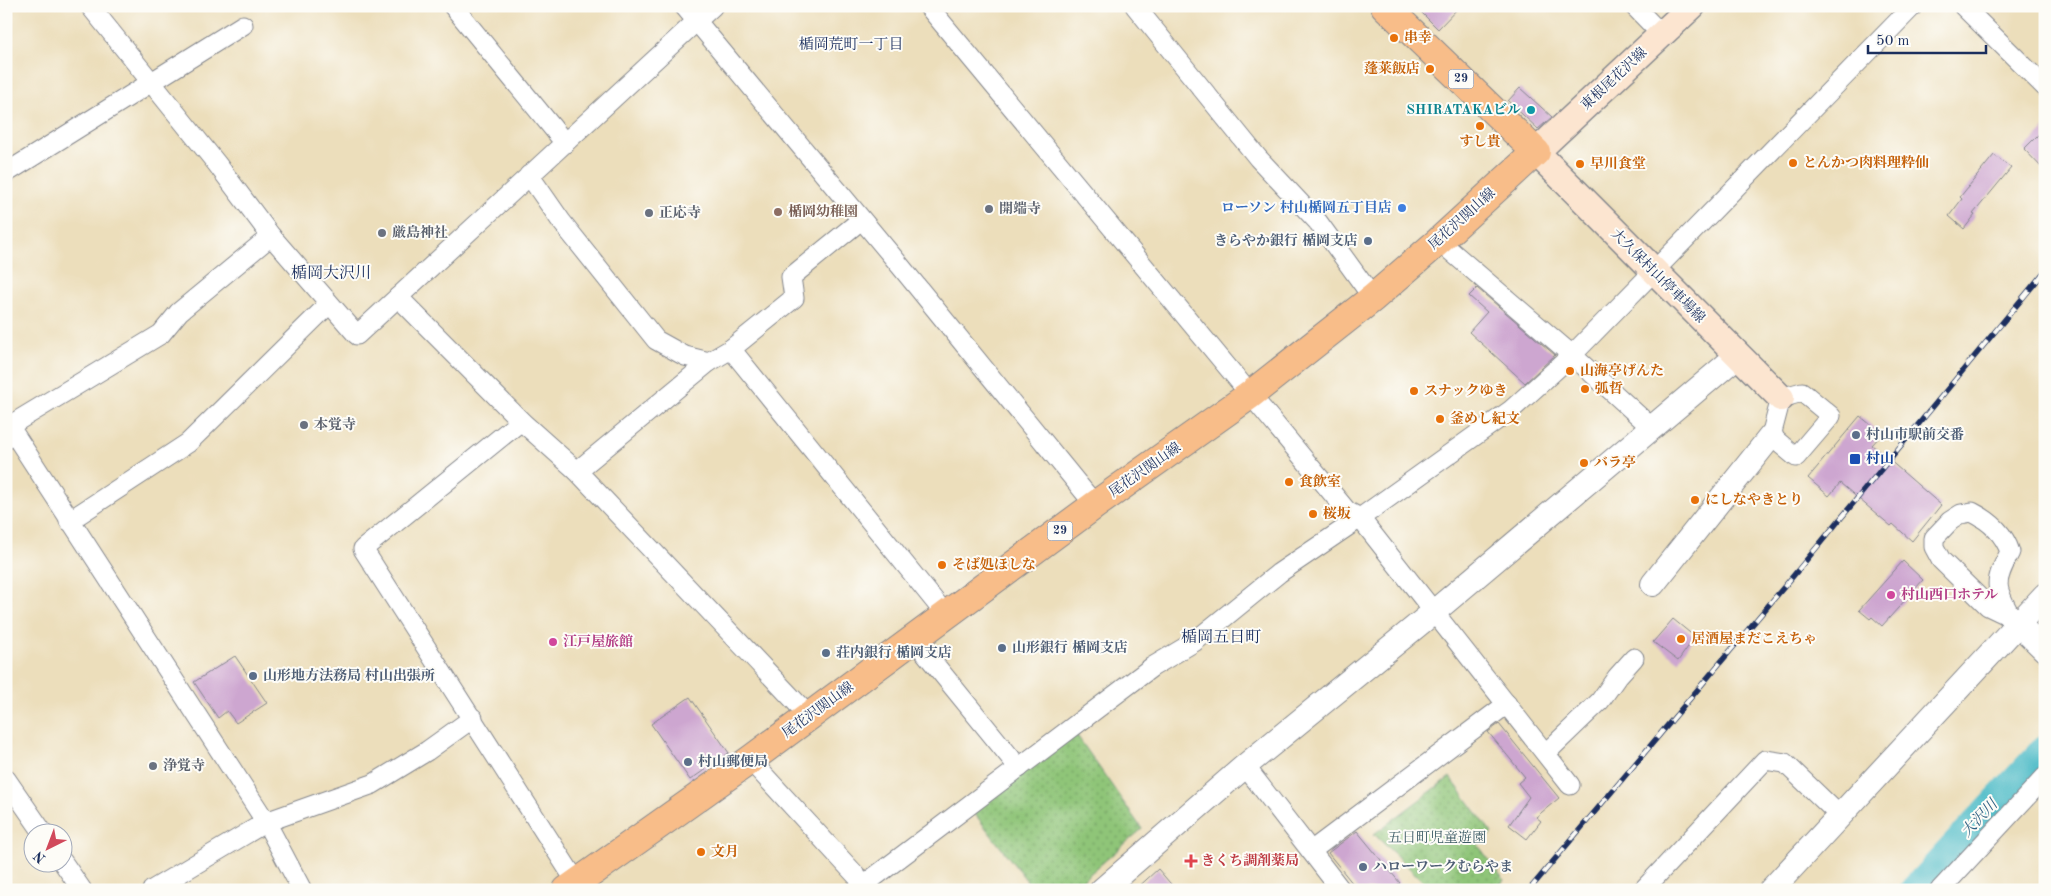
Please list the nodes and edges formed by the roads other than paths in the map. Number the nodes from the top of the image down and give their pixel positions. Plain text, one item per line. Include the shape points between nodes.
1 (90, 6) edge
2 (453, 6) edge
3 (684, 6) edge
4 (713, 6) edge
5 (928, 6) edge
6 (1135, 6) edge
7 (1385, 6) edge
8 (1634, 6) edge
9 (1692, 6) edge
10 (1913, 6) edge
11 (1963, 6) edge
12 (696, 22) junction
13 (243, 25) dead end
14 (1662, 35) junction
15 (152, 83) junction
16 (2045, 87) edge
17 (565, 143) junction
18 (1536, 152) junction
19 (6, 173) edge
20 (529, 175) junction
21 (861, 220) junction
22 (271, 236) junction
23 (1439, 241) junction
24 (1654, 272) junction
25 (398, 297) junction
26 (1373, 298) junction
27 (329, 304) junction
28 (731, 349) junction
29 (1572, 355) junction
30 (1737, 356) junction
31 (709, 362) junction
32 (1250, 395) junction
33 (1781, 398) junction
34 (521, 421) junction
35 (8, 424) edge
36 (1652, 428) junction
37 (1771, 436) junction
38 (577, 471) junction
39 (1096, 505) junction
40 (1360, 518) junction
41 (69, 521) junction
42 (1653, 584) dead end
43 (2045, 596) edge
44 (1435, 611) junction
45 (946, 615) junction
46 (2014, 621) junction
47 (914, 639) junction
48 (2045, 650) edge
49 (1634, 658) dead end
50 (1507, 704) junction
51 (809, 716) junction
52 (473, 718) junction
53 (1546, 753) junction
54 (750, 760) junction
55 (1245, 766) junction
56 (1019, 768) junction
57 (2045, 777) edge
58 (6, 779) edge
59 (1570, 785) dead end
60 (1840, 816) junction
61 (266, 822) junction
62 (37, 824) edge
63 (1311, 851) junction
64 (71, 874) edge
65 (572, 886) edge
66 (864, 888) edge
67 (82, 890) edge
68 (152, 890) edge
69 (302, 890) edge
70 (1102, 890) edge
71 (1341, 890) edge
72 (1643, 890) edge
73 (1771, 890) edge
74 (1940, 890) edge

1 - 15 street
2 - 17 street
3 - 12 street
4 - 12 street
5 - 32 street
6 - 26 street via 1258,158 1318,222
7 - 18 main road, 29
8 - 14 street
9 - 14 main road, 東根尾花沢線
10 - 24 street
11 - 16 street
12 - 17 street
12 - 21 street
13 - 15 street
14 - 18 main road, 東根尾花沢線
15 - 19 street
15 - 22 street
17 - 20 street
18 - 23 main road, 尾花沢関山線 / 29
18 - 24 main road, 大久保村山停車場線
20 - 25 street
20 - 31 street via 561,221 656,340 685,356
21 - 28 street via 791,277 794,298
21 - 39 street
22 - 27 street
22 - 35 street via 179,312 161,334
23 - 26 main road, 尾花沢関山線 / 29
23 - 29 street
24 - 29 street
24 - 30 main road, 大久保村山停車場線
25 - 27 street via 357,335
25 - 34 street
26 - 32 main road, 尾花沢関山線 / 29
27 - 41 street via 188,443
28 - 31 street
28 - 45 street
29 - 36 street
29 - 40 street via 1511,410
30 - 33 main road, 大久保村山停車場線
30 - 36 street
31 - 38 street
32 - 39 main road, 尾花沢関山線 / 29
32 - 40 street via 1348,511
33 - 37 street
33 - 37 street via 1802,392 1831,416 1796,457
34 - 38 street
34 - 52 street via 363,549
35 - 41 street
36 - 44 street
37 - 42 street
38 - 51 street
39 - 45 main road, 尾花沢関山線 / 29
40 - 44 street
40 - 56 street via 1279,573 1194,642 1152,667
41 - 61 street
43 - 46 street
44 - 50 street
44 - 55 street
45 - 47 main road, 尾花沢関山線 / 29
46 - 46 street via 1988,606 1941,560 1934,547 1934,538 1961,514 1972,512 1982,517 2007,541 2010,552 1997,577 2000,596
46 - 48 street
46 - 60 street
47 - 51 main road, 尾花沢関山線 / 29
47 - 56 street
49 - 53 street via 1600,702
50 - 53 street
50 - 63 street
51 - 54 main road, 尾花沢関山線 / 29
52 - 61 street via 373,784
52 - 65 street
53 - 59 street
54 - 65 main road, 尾花沢関山線 / 29
54 - 66 street
55 - 63 street
55 - 70 street
56 - 66 street
57 - 74 street
58 - 62 street
60 - 72 street via 1785,763 1765,760
60 - 73 street
61 - 68 street
61 - 69 street
63 - 71 street
64 - 67 street

